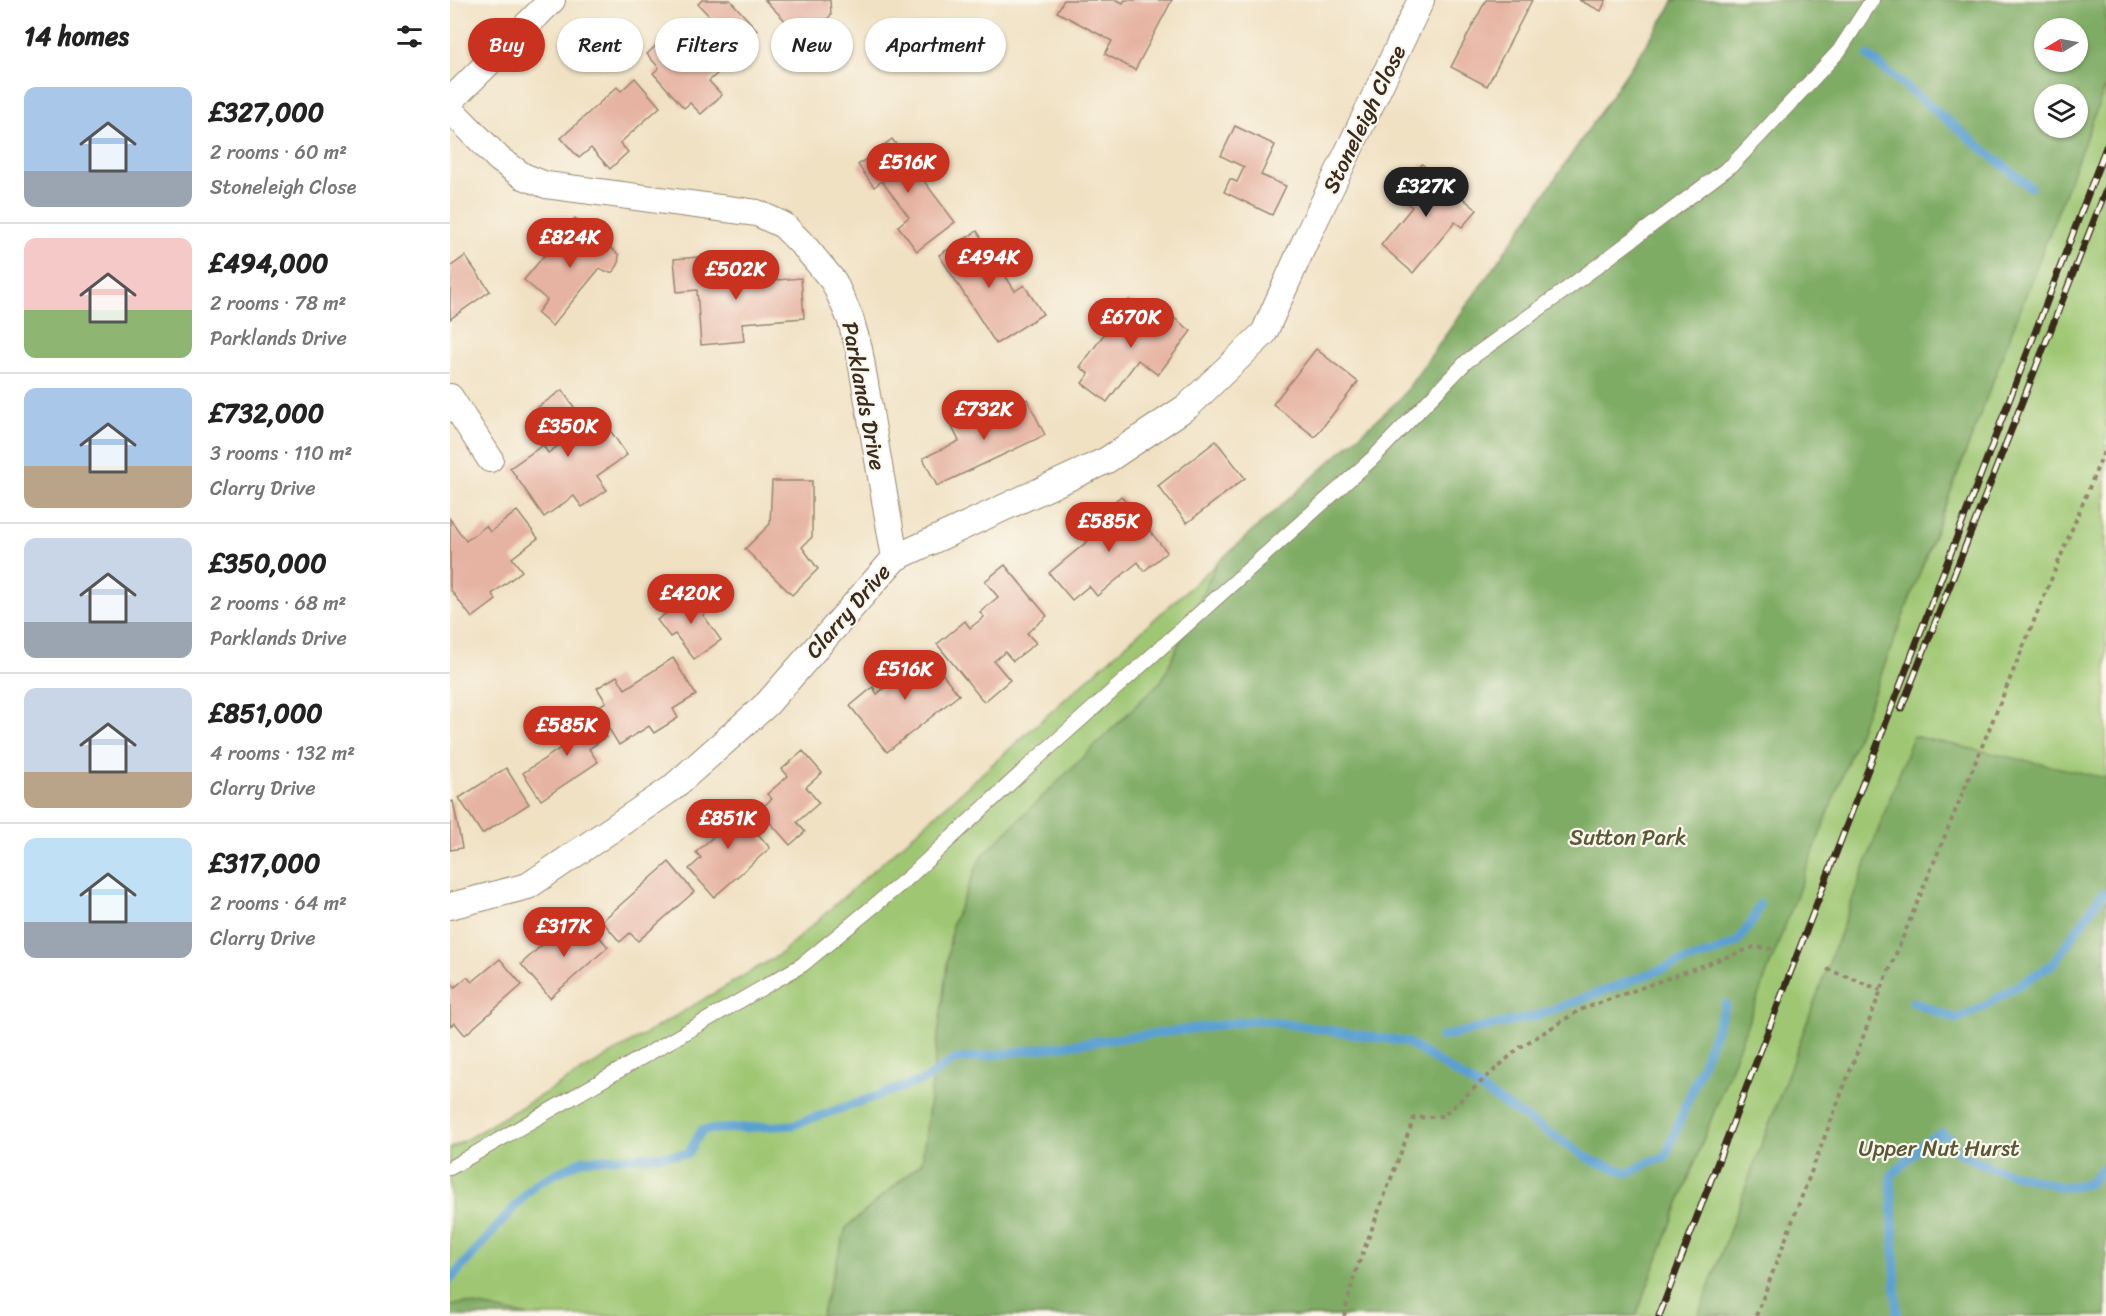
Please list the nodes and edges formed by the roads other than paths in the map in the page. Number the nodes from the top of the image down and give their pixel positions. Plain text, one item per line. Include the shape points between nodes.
1 (552, 0) edge
2 (1420, 0) edge
3 (1872, 0) edge
4 (450, 101) edge
5 (450, 109) edge
6 (1307, 237) joint
7 (450, 397) edge
8 (490, 459) dead end
9 (895, 558) junction
10 (450, 906) edge
11 (450, 1168) edge

1 - 4 street
2 - 6 street, Stoneleigh Close
3 - 11 lane via 1839,51 1732,165 1467,361 1372,459 909,878 802,965
5 - 9 street, Parklands Drive via 499,159 523,176 546,185 757,213 790,232 834,282 850,318 859,349
6 - 9 street, Clarry Drive via 1264,333 1188,406 1107,460
7 - 8 street
9 - 10 street, Clarry Drive via 767,704 671,789 528,886

